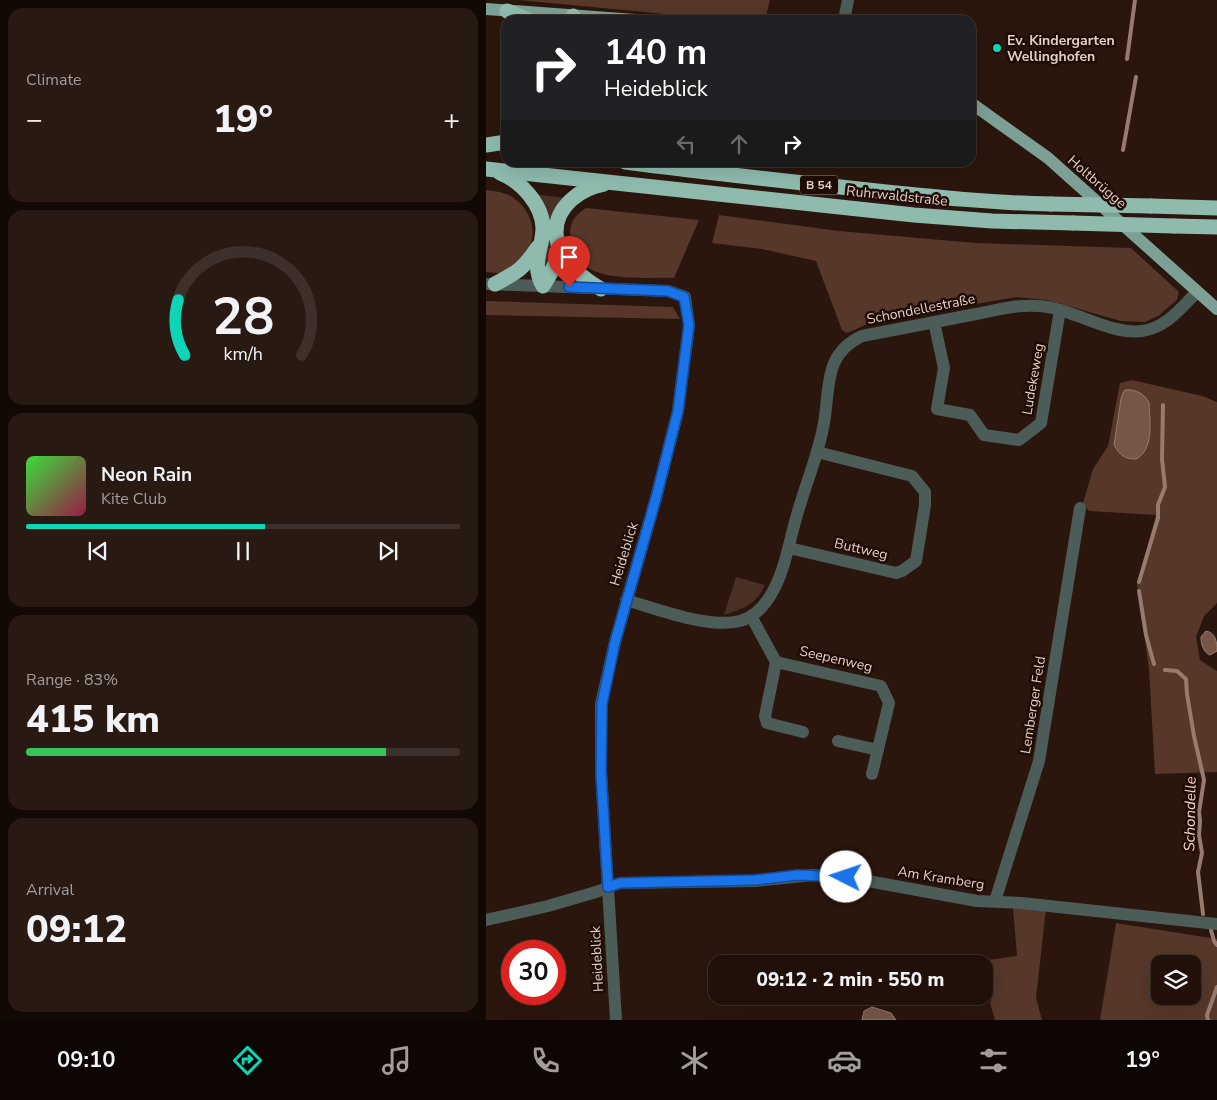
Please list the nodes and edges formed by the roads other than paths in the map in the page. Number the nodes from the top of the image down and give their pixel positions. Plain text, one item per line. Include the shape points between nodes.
1 (848, 0) edge
2 (486, 9) edge
3 (507, 11) junction
4 (516, 15) edge
5 (540, 15) edge
6 (845, 15) edge
7 (976, 107) edge
8 (501, 143) edge
9 (486, 146) edge
10 (501, 148) edge
11 (674, 167) edge
12 (488, 169) edge
13 (612, 182) junction
14 (1217, 208) edge
15 (1217, 227) edge
16 (540, 244) junction
17 (559, 250) junction
18 (491, 284) edge
19 (543, 286) junction
20 (601, 288) junction
21 (1197, 292) junction
22 (1217, 309) edge
23 (1060, 310) junction
24 (934, 322) junction
25 (816, 452) junction
26 (1080, 508) dead end
27 (789, 548) junction
28 (626, 600) junction
29 (751, 616) junction
30 (776, 662) junction
31 (803, 732) dead end
32 (838, 741) dead end
33 (878, 750) junction
34 (872, 774) dead end
35 (608, 887) junction
36 (995, 901) junction
37 (486, 920) edge
38 (1217, 924) edge
39 (616, 1020) edge

1 - 6 street
2 - 3 main road
3 - 4 highway
3 - 5 main road
7 - 21 main road, Holtbrügge via 1048,158
8 - 9 highway
9 - 10 highway
11 - 14 highway, Ruhrwaldstraße / B 54, bridge via 966,200
12 - 13 highway, Ruhrwaldstraße / B 54
12 - 16 highway via 513,180 537,206 543,228
13 - 15 highway, Ruhrwaldstraße / B 54, bridge via 992,221
13 - 17 highway via 588,188 566,205 556,232
16 - 18 highway via 520,270
16 - 19 highway via 537,273
17 - 19 highway
17 - 20 highway via 588,282
18 - 19 street, Heideblick
19 - 20 street, Heideblick
20 - 28 street, Heideblick via 668,291 684,297 689,325 678,411
21 - 22 main road, Holtbrügge
21 - 23 street, Schondellestraße via 1166,322 1142,331 1113,328
23 - 24 street, Schondellestraße via 1046,306 1019,306
23 - 24 street, Ludekeweg via 1042,424 1019,440 984,434 970,415 937,409 944,368
24 - 25 street, Schondellestraße via 862,336 844,348 830,372 823,428
25 - 27 street, Schondellestraße
25 - 27 street, Buttweg via 912,476 925,492 916,561 896,573
26 - 36 street, Lemberger Feld via 1039,761
27 - 29 street, Schondellestraße via 773,591 762,608
28 - 29 street via 716,623
28 - 35 street, Heideblick via 602,704 601,772
29 - 30 street
30 - 31 street via 765,716 767,723
30 - 33 street, Seepenweg via 881,686 889,703
32 - 33 street
33 - 34 street, Seepenweg
35 - 36 street, Am Kramberg via 620,883 755,880 812,875 846,877 977,901
35 - 37 street, Am Kramberg
35 - 39 street, Heideblick
36 - 38 street, Am Kramberg

